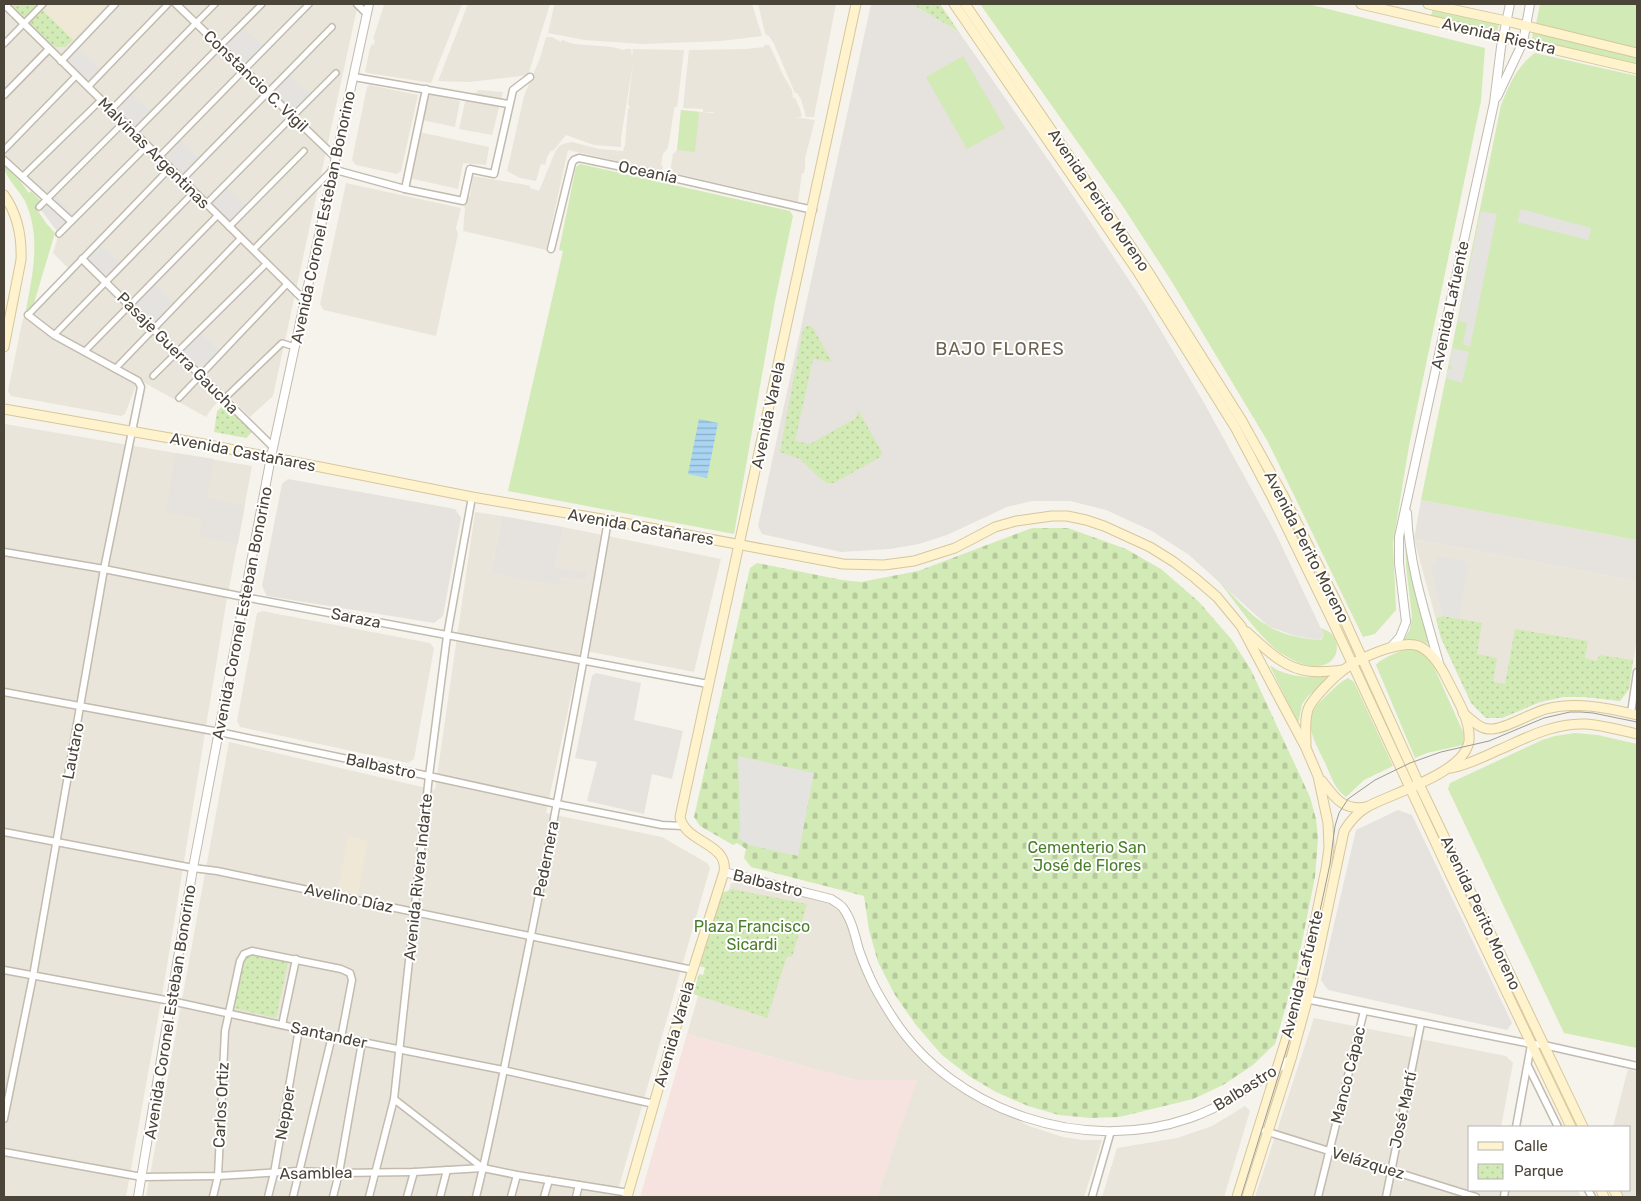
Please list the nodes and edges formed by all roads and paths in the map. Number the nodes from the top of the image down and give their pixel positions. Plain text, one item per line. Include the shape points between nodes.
1 (4, 4) edge
2 (43, 4) edge
3 (116, 4) edge
4 (168, 4) edge
5 (176, 4) edge
6 (215, 4) edge
7 (262, 4) edge
8 (309, 4) edge
9 (357, 4) edge
10 (370, 4) edge
11 (856, 4) edge
12 (954, 4) edge
13 (965, 4) edge
14 (1361, 4) edge
15 (1428, 4) edge
16 (1510, 4) edge
17 (1530, 4) edge
18 (367, 14) junction
19 (1506, 21) junction
20 (24, 24) junction
21 (195, 24) junction
22 (1526, 26) junction
23 (332, 27) dead end
24 (1503, 37) junction
25 (1522, 42) junction
26 (4, 44) edge
27 (218, 48) junction
28 (49, 49) junction
29 (1637, 53) edge
30 (61, 60) junction
31 (1637, 69) edge
32 (243, 71) junction
33 (336, 73) dead end
34 (76, 76) junction
35 (354, 77) junction
36 (530, 77) dead end
37 (88, 87) junction
38 (426, 89) junction
39 (268, 92) junction
40 (4, 95) edge
41 (101, 100) junction
42 (1494, 103) junction
43 (508, 104) junction
44 (111, 110) junction
45 (291, 118) junction
46 (124, 122) junction
47 (134, 133) junction
48 (147, 146) junction
49 (4, 150) edge
50 (304, 151) dead end
51 (159, 157) junction
52 (335, 157) junction
53 (4, 160) edge
54 (170, 168) junction
55 (332, 170) junction
56 (22, 177) junction
57 (182, 180) junction
58 (405, 189) junction
59 (194, 192) junction
60 (4, 195) edge
61 (48, 198) junction
62 (206, 204) junction
63 (38, 208) dead end
64 (813, 210) junction
65 (218, 215) junction
66 (72, 221) junction
67 (229, 227) junction
68 (59, 234) dead end
69 (241, 238) junction
70 (551, 249) dead end
71 (254, 250) junction
72 (82, 259) junction
73 (267, 263) junction
74 (106, 282) junction
75 (287, 284) junction
76 (305, 301) junction
77 (129, 305) junction
78 (28, 315) joint
79 (154, 329) junction
80 (54, 335) junction
81 (4, 347) edge
82 (295, 347) junction
83 (85, 351) junction
84 (177, 352) junction
85 (115, 368) junction
86 (154, 376) dead end
87 (201, 376) junction
88 (179, 398) dead end
89 (224, 399) junction
90 (4, 409) edge
91 (131, 431) junction
92 (274, 447) junction
93 (271, 458) junction
94 (472, 497) junction
95 (1406, 506) junction
96 (608, 520) junction
97 (740, 545) junction
98 (4, 552) edge
99 (104, 569) junction
100 (244, 597) junction
101 (1241, 626) junction
102 (447, 636) junction
103 (1392, 646) junction
104 (585, 660) junction
105 (1363, 660) junction
106 (1353, 665) junction
107 (1440, 666) junction
108 (1343, 670) junction
109 (1637, 672) edge
110 (708, 684) junction
111 (4, 692) edge
112 (81, 706) junction
113 (1463, 713) junction
114 (1634, 714) edge
115 (219, 732) junction
116 (1637, 734) edge
117 (1306, 748) junction
118 (1448, 768) junction
119 (429, 776) junction
120 (1318, 776) junction
121 (1420, 784) junction
122 (1410, 788) junction
123 (557, 804) junction
124 (1367, 807) junction
125 (683, 826) junction
126 (4, 832) edge
127 (55, 842) junction
128 (194, 868) junction
129 (724, 872) junction
130 (414, 912) junction
131 (531, 937) junction
132 (296, 959) junction
133 (4, 970) edge
134 (693, 970) junction
135 (33, 976) junction
136 (1303, 999) junction
137 (171, 1001) junction
138 (1364, 1011) junction
139 (228, 1013) junction
140 (1421, 1023) junction
141 (282, 1025) junction
142 (300, 1029) junction
143 (332, 1036) junction
144 (341, 1038) junction
145 (362, 1042) junction
146 (1531, 1044) junction
147 (1544, 1046) junction
148 (400, 1050) junction
149 (1291, 1059) junction
150 (1528, 1066) junction
151 (1637, 1066) edge
152 (1277, 1068) junction
153 (504, 1070) junction
154 (394, 1099) junction
155 (654, 1104) junction
156 (4, 1119) edge
157 (1516, 1126) edge
158 (1558, 1126) edge
159 (1571, 1126) edge
160 (1583, 1126) edge
161 (1263, 1130) junction
162 (1111, 1131) junction
163 (1329, 1151) junction
164 (4, 1152) edge
165 (483, 1168) junction
166 (447, 1170) junction
167 (1390, 1170) junction
168 (299, 1171) junction
169 (376, 1172) junction
170 (414, 1172) junction
171 (274, 1173) junction
172 (339, 1173) junction
173 (517, 1175) junction
174 (218, 1176) junction
175 (142, 1177) junction
176 (549, 1180) junction
177 (579, 1185) junction
178 (628, 1195) edge
179 (138, 1197) edge
180 (213, 1197) edge
181 (268, 1197) edge
182 (293, 1197) edge
183 (333, 1197) edge
184 (369, 1197) edge
185 (407, 1197) edge
186 (440, 1197) edge
187 (476, 1197) edge
188 (511, 1197) edge
189 (544, 1197) edge
190 (576, 1197) edge
191 (1092, 1197) edge
192 (1237, 1197) edge
193 (1246, 1197) edge
194 (1318, 1197) edge
195 (1386, 1197) edge
196 (1476, 1197) edge

1 - 20 street, Malvinas Argentinas
2 - 20 street
3 - 30 street
4 - 37 street
5 - 21 street, Constancio C. Vigil
6 - 21 street
7 - 27 street
8 - 32 street
9 - 18 street
10 - 18 street, Avenida Coronel Esteban Bonorino
11 - 64 main road, Avenida Varela
12 - 106 main road, Avenida Perito Moreno via 1138,272 1235,427
13 - 105 main road, Avenida Perito Moreno via 1147,270 1242,421 1283,495
14 - 24 main road, Avenida Riestra
15 - 19 main road, Avenida Riestra
16 - 19 street, Avenida Lafuente
17 - 22 street, Avenida Lafuente
18 - 35 street, Avenida Coronel Esteban Bonorino
19 - 22 main road, Avenida Riestra
19 - 24 street, Avenida Lafuente
20 - 26 street
20 - 28 street, Malvinas Argentinas
21 - 27 street, Constancio C. Vigil
21 - 44 street
22 - 25 street, Avenida Lafuente
22 - 29 main road, Avenida Riestra
23 - 39 street
24 - 25 main road, Avenida Riestra
24 - 42 street, Avenida Lafuente
25 - 31 main road, Avenida Riestra
25 - 42 street, Avenida Lafuente
27 - 32 street, Constancio C. Vigil
27 - 47 street
28 - 30 street, Malvinas Argentinas
28 - 40 street
30 - 34 street, Malvinas Argentinas
32 - 39 street, Constancio C. Vigil
32 - 51 street
33 - 45 street
34 - 37 street, Malvinas Argentinas
34 - 49 street
35 - 38 street
35 - 52 street, Avenida Coronel Esteban Bonorino
36 - 43 street via 513,90
37 - 41 street, Malvinas Argentinas
38 - 43 street
38 - 58 street
39 - 45 street, Constancio C. Vigil
39 - 57 street
41 - 44 street, Malvinas Argentinas
41 - 56 street
42 - 95 street, Avenida Lafuente
43 - 58 street via 494,174 470,169 463,202
44 - 46 street, Malvinas Argentinas
45 - 52 street, Constancio C. Vigil
45 - 62 street
46 - 47 street, Malvinas Argentinas
46 - 61 street
47 - 48 street, Malvinas Argentinas
48 - 51 street, Malvinas Argentinas
48 - 66 street
50 - 67 street
51 - 54 street, Malvinas Argentinas
52 - 55 street, Avenida Coronel Esteban Bonorino
53 - 56 street
54 - 57 street, Malvinas Argentinas
54 - 72 street
55 - 58 street
55 - 71 street
55 - 76 street, Avenida Coronel Esteban Bonorino
56 - 61 street
57 - 59 street, Malvinas Argentinas
59 - 62 street, Malvinas Argentinas
59 - 74 street
60 - 81 main road via 15,214 22,249
61 - 63 street
61 - 66 street
62 - 65 street, Malvinas Argentinas
64 - 70 street, Oceanía via 578,158 572,163
64 - 97 main road, Avenida Varela
65 - 67 street, Malvinas Argentinas
65 - 77 street
66 - 68 street
67 - 69 street, Malvinas Argentinas
69 - 71 street, Malvinas Argentinas
69 - 79 street
71 - 73 street, Malvinas Argentinas
72 - 74 street, Pasaje Guerra Gaucha
72 - 78 street
73 - 75 street, Malvinas Argentinas
73 - 84 street
74 - 77 street, Pasaje Guerra Gaucha
74 - 80 street
75 - 76 street, Malvinas Argentinas
75 - 87 street
76 - 82 street, Avenida Coronel Esteban Bonorino
77 - 79 street, Pasaje Guerra Gaucha
77 - 83 street
78 - 80 street
79 - 84 street, Pasaje Guerra Gaucha
79 - 85 street
80 - 83 street
82 - 89 street via 282,343
82 - 92 street, Avenida Coronel Esteban Bonorino
83 - 85 street
84 - 86 street
84 - 87 street, Pasaje Guerra Gaucha
85 - 91 street, Lautaro via 140,383
87 - 88 street
87 - 89 street, Pasaje Guerra Gaucha
89 - 92 street, Pasaje Guerra Gaucha
90 - 91 main road, Avenida Castañares
91 - 93 main road, Avenida Castañares
91 - 99 street, Lautaro
92 - 93 street, Avenida Coronel Esteban Bonorino
93 - 94 main road, Avenida Castañares
93 - 100 street, Avenida Coronel Esteban Bonorino
94 - 96 main road, Avenida Castañares
94 - 102 street, Avenida Rivera Indarte
95 - 103 street, Avenida Lafuente via 1398,550 1406,622
95 - 107 street, Avenida Lafuente via 1414,569
96 - 97 main road, Avenida Castañares
96 - 104 street, Pedernera
97 - 101 main road, Avenida Castañares via 843,564 884,565 942,553 1016,521 1067,516 1125,535 1174,562 1217,597
97 - 110 main road, Avenida Varela
98 - 99 street, Saraza
99 - 100 street, Saraza
99 - 112 street, Lautaro
100 - 102 street, Saraza
100 - 115 street, Avenida Coronel Esteban Bonorino
101 - 108 main road, Avenida Castañares via 1285,664 1309,671
101 - 117 main road, Avenida Castañares
102 - 104 street, Saraza
102 - 119 street, Avenida Rivera Indarte
103 - 105 main road
103 - 107 main road via 1413,644 1431,655
104 - 110 street, Saraza
104 - 123 street, Pedernera
105 - 106 main road
105 - 121 main road, Avenida Perito Moreno
106 - 108 main road
106 - 122 main road, Avenida Perito Moreno
107 - 113 main road
108 - 117 main road, Avenida Lafuente via 1309,708
109 - 114 street
110 - 125 main road, Avenida Varela via 680,817
111 - 112 street, Balbastro
112 - 115 street, Balbastro
112 - 127 street, Lautaro
113 - 114 main road via 1482,728 1492,730 1547,709 1564,706 1590,706
113 - 118 main road via 1469,739 1467,747 1462,757
115 - 119 street, Balbastro
115 - 128 street, Avenida Coronel Esteban Bonorino
116 - 118 main road via 1597,725 1555,727 1466,764
117 - 120 main road, Avenida Lafuente
118 - 121 main road, Avenida Lafuente
119 - 123 street, Balbastro
119 - 130 street, Avenida Rivera Indarte
120 - 124 main road, Avenida Lafuente via 1344,805
120 - 136 main road, Avenida Lafuente via 1326,808 1329,848
121 - 122 main road, Avenida Lafuente
121 - 147 main road, Avenida Perito Moreno
122 - 124 main road, Avenida Lafuente
122 - 146 main road, Avenida Perito Moreno
123 - 125 street, Balbastro via 662,825
123 - 131 street, Pedernera
124 - 136 main road, Avenida Lafuente via 1349,822 1344,831 1315,968
125 - 129 main road, Balbastro via 720,855
126 - 127 street, Avelino Díaz
127 - 128 street, Avelino Díaz
127 - 135 street, Lautaro
128 - 130 street, Avelino Díaz
128 - 137 street, Avenida Coronel Esteban Bonorino
129 - 134 main road, Avenida Varela
129 - 162 street, Balbastro via 831,899 842,906 869,976 894,1020 927,1058 967,1090 1012,1113 1036,1121 1069,1128
130 - 131 street, Avelino Díaz
130 - 148 street, Avenida Rivera Indarte
131 - 134 street, Avelino Díaz
131 - 153 street, Pedernera
132 - 139 street, Carlos Ortiz via 252,951 244,954
132 - 141 street
132 - 144 street via 350,973 352,980
133 - 135 street, Santander
134 - 155 main road, Avenida Varela
135 - 137 street, Santander
135 - 156 street, Lautaro
136 - 138 street
136 - 149 main road, Avenida Lafuente
136 - 152 main road, Avenida Lafuente
137 - 139 street, Santander
137 - 175 street, Avenida Coronel Esteban Bonorino
138 - 140 street
138 - 163 street, Manco Cápac
139 - 141 street, Santander
139 - 174 street, Carlos Ortiz
140 - 146 street
140 - 167 street, José Martí
141 - 142 street, Santander
142 - 143 street, Santander
142 - 171 street, Nepper
143 - 144 street, Santander
143 - 168 street
144 - 145 street, Santander
145 - 148 street, Santander
145 - 172 street
146 - 147 street
146 - 150 street
146 - 159 main road, Avenida Perito Moreno
147 - 151 street
147 - 160 main road, Avenida Perito Moreno
148 - 153 street, Santander
148 - 154 street, Avenida Rivera Indarte
149 - 152 street, Balbastro
149 - 161 main road, Avenida Lafuente
150 - 157 street
150 - 158 street
152 - 161 main road, Avenida Lafuente
152 - 162 street, Balbastro via 1233,1099 1206,1112 1150,1128
153 - 155 street, Santander
153 - 165 street, Pedernera
154 - 165 street
154 - 169 street, Avenida Rivera Indarte
155 - 178 main road, Avenida Varela
161 - 163 street, Velázquez
161 - 192 main road, Avenida Lafuente
161 - 193 main road, Avenida Lafuente
162 - 191 street
163 - 167 street, Velázquez
163 - 194 street, Manco Cápac
164 - 175 street, Asamblea
165 - 166 street, Asamblea
165 - 173 street, Asamblea
165 - 187 street, Pedernera
166 - 170 street, Asamblea
166 - 186 street
167 - 195 street, José Martí
167 - 196 street, Velázquez
168 - 171 street, Asamblea
168 - 172 street, Asamblea
168 - 182 street
169 - 170 street, Asamblea
169 - 172 street, Asamblea
169 - 184 street, Avenida Rivera Indarte
170 - 185 street
171 - 174 street, Asamblea
171 - 181 street, Nepper
172 - 183 street
173 - 176 street, Asamblea
173 - 188 street
174 - 175 street, Asamblea
174 - 180 street, Carlos Ortiz
175 - 179 street, Avenida Coronel Esteban Bonorino
176 - 177 street, Asamblea
176 - 189 street
177 - 178 street, Asamblea
177 - 190 street

